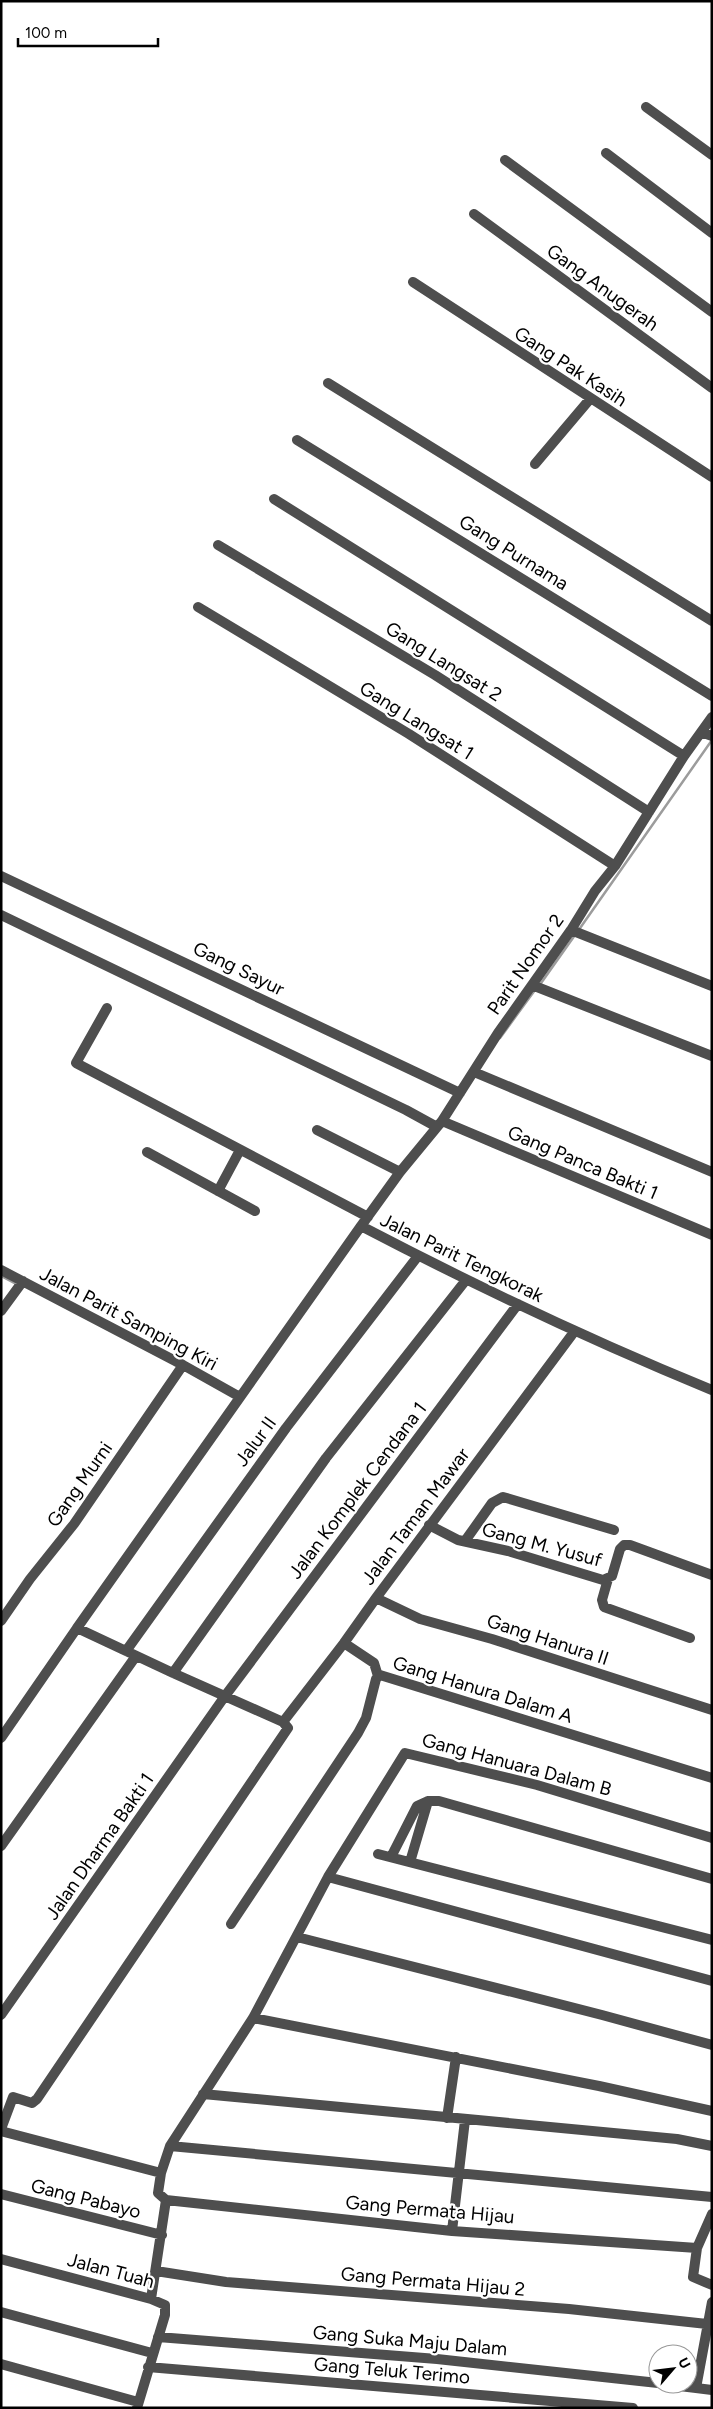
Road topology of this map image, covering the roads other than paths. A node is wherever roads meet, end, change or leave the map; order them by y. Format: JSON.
{"nodes":[{"id":1,"x":646,"y":107,"type":"dead end"},
{"id":2,"x":606,"y":153,"type":"dead end"},
{"id":3,"x":712,"y":155,"type":"edge"},
{"id":4,"x":505,"y":160,"type":"dead end"},
{"id":5,"x":474,"y":214,"type":"dead end"},
{"id":6,"x":712,"y":232,"type":"edge"},
{"id":7,"x":412,"y":282,"type":"dead end"},
{"id":8,"x":712,"y":312,"type":"edge"},
{"id":9,"x":328,"y":383,"type":"dead end"},
{"id":10,"x":712,"y":388,"type":"edge"},
{"id":11,"x":590,"y":399,"type":"junction"},
{"id":12,"x":297,"y":440,"type":"dead end"},
{"id":13,"x":535,"y":464,"type":"dead end"},
{"id":14,"x":712,"y":477,"type":"edge"},
{"id":15,"x":274,"y":500,"type":"dead end"},
{"id":16,"x":218,"y":546,"type":"dead end"},
{"id":17,"x":198,"y":607,"type":"dead end"},
{"id":18,"x":712,"y":621,"type":"edge"},
{"id":19,"x":712,"y":696,"type":"edge"},
{"id":20,"x":712,"y":717,"type":"edge"},
{"id":21,"x":707,"y":734,"type":"edge"},
{"id":22,"x":684,"y":756,"type":"junction"},
{"id":23,"x":650,"y":812,"type":"junction"},
{"id":24,"x":615,"y":866,"type":"junction"},
{"id":25,"x":1,"y":876,"type":"edge"},
{"id":26,"x":1,"y":915,"type":"edge"},
{"id":27,"x":571,"y":930,"type":"junction"},
{"id":28,"x":532,"y":986,"type":"junction"},
{"id":29,"x":712,"y":986,"type":"edge"},
{"id":30,"x":107,"y":1008,"type":"dead end"},
{"id":31,"x":712,"y":1056,"type":"edge"},
{"id":32,"x":474,"y":1072,"type":"junction"},
{"id":33,"x":460,"y":1093,"type":"junction"},
{"id":34,"x":439,"y":1124,"type":"junction"},
{"id":35,"x":317,"y":1130,"type":"dead end"},
{"id":36,"x":240,"y":1150,"type":"junction"},
{"id":37,"x":146,"y":1152,"type":"dead end"},
{"id":38,"x":400,"y":1172,"type":"junction"},
{"id":39,"x":712,"y":1172,"type":"edge"},
{"id":40,"x":218,"y":1191,"type":"junction"},
{"id":41,"x":255,"y":1211,"type":"dead end"},
{"id":42,"x":368,"y":1217,"type":"junction"},
{"id":43,"x":361,"y":1226,"type":"junction"},
{"id":44,"x":712,"y":1235,"type":"edge"},
{"id":45,"x":418,"y":1256,"type":"junction"},
{"id":46,"x":1,"y":1270,"type":"edge"},
{"id":47,"x":466,"y":1280,"type":"junction"},
{"id":48,"x":20,"y":1285,"type":"junction"},
{"id":49,"x":518,"y":1304,"type":"junction"},
{"id":50,"x":1,"y":1312,"type":"edge"},
{"id":51,"x":574,"y":1332,"type":"junction"},
{"id":52,"x":183,"y":1365,"type":"junction"},
{"id":53,"x":712,"y":1390,"type":"edge"},
{"id":54,"x":240,"y":1397,"type":"junction"},
{"id":55,"x":429,"y":1525,"type":"junction"},
{"id":56,"x":614,"y":1530,"type":"dead end"},
{"id":57,"x":465,"y":1541,"type":"junction"},
{"id":58,"x":712,"y":1575,"type":"edge"},
{"id":59,"x":608,"y":1579,"type":"junction"},
{"id":60,"x":376,"y":1598,"type":"junction"},
{"id":61,"x":1,"y":1621,"type":"edge"},
{"id":62,"x":78,"y":1628,"type":"junction"},
{"id":63,"x":690,"y":1638,"type":"dead end"},
{"id":64,"x":344,"y":1643,"type":"junction"},
{"id":65,"x":126,"y":1651,"type":"junction"},
{"id":66,"x":136,"y":1656,"type":"junction"},
{"id":67,"x":173,"y":1673,"type":"junction"},
{"id":68,"x":378,"y":1676,"type":"junction"},
{"id":69,"x":225,"y":1696,"type":"junction"},
{"id":70,"x":712,"y":1710,"type":"edge"},
{"id":71,"x":283,"y":1722,"type":"junction"},
{"id":72,"x":1,"y":1738,"type":"edge"},
{"id":73,"x":712,"y":1778,"type":"edge"},
{"id":74,"x":428,"y":1801,"type":"junction"},
{"id":75,"x":712,"y":1838,"type":"edge"},
{"id":76,"x":1,"y":1846,"type":"edge"},
{"id":77,"x":378,"y":1854,"type":"dead end"},
{"id":78,"x":391,"y":1857,"type":"junction"},
{"id":79,"x":410,"y":1862,"type":"junction"},
{"id":80,"x":328,"y":1877,"type":"junction"},
{"id":81,"x":712,"y":1880,"type":"edge"},
{"id":82,"x":231,"y":1924,"type":"dead end"},
{"id":83,"x":297,"y":1937,"type":"junction"},
{"id":84,"x":712,"y":1940,"type":"edge"},
{"id":85,"x":712,"y":1981,"type":"edge"},
{"id":86,"x":1,"y":2015,"type":"edge"},
{"id":87,"x":253,"y":2018,"type":"junction"},
{"id":88,"x":712,"y":2045,"type":"edge"},
{"id":89,"x":456,"y":2057,"type":"junction"},
{"id":90,"x":203,"y":2094,"type":"junction"},
{"id":91,"x":712,"y":2111,"type":"edge"},
{"id":92,"x":446,"y":2118,"type":"junction"},
{"id":93,"x":465,"y":2120,"type":"junction"},
{"id":94,"x":1,"y":2130,"type":"edge"},
{"id":95,"x":170,"y":2146,"type":"junction"},
{"id":96,"x":712,"y":2146,"type":"edge"},
{"id":97,"x":161,"y":2173,"type":"junction"},
{"id":98,"x":458,"y":2174,"type":"junction"},
{"id":99,"x":1,"y":2194,"type":"edge"},
{"id":100,"x":712,"y":2197,"type":"edge"},
{"id":101,"x":163,"y":2198,"type":"junction"},
{"id":102,"x":712,"y":2214,"type":"edge"},
{"id":103,"x":452,"y":2231,"type":"junction"},
{"id":104,"x":162,"y":2235,"type":"junction"},
{"id":105,"x":697,"y":2248,"type":"junction"},
{"id":106,"x":1,"y":2258,"type":"edge"},
{"id":107,"x":156,"y":2271,"type":"junction"},
{"id":108,"x":712,"y":2286,"type":"edge"},
{"id":109,"x":151,"y":2299,"type":"junction"},
{"id":110,"x":712,"y":2302,"type":"edge"},
{"id":111,"x":1,"y":2312,"type":"edge"},
{"id":112,"x":707,"y":2324,"type":"junction"},
{"id":113,"x":158,"y":2337,"type":"junction"},
{"id":114,"x":152,"y":2353,"type":"junction"},
{"id":115,"x":1,"y":2364,"type":"edge"},
{"id":116,"x":148,"y":2367,"type":"junction"},
{"id":117,"x":698,"y":2376,"type":"edge"},
{"id":118,"x":648,"y":2382,"type":"edge"},
{"id":119,"x":698,"y":2388,"type":"edge"},
{"id":120,"x":712,"y":2390,"type":"edge"},
{"id":121,"x":137,"y":2405,"type":"edge"},
{"id":122,"x":633,"y":2408,"type":"edge"}],
"edges":[{"from":1,"to":3,"type":"street"},
{"from":2,"to":6,"type":"street"},
{"from":4,"to":8,"type":"street"},
{"from":5,"to":10,"type":"street","name":"Gang Anugerah"},
{"from":7,"to":11,"type":"street","name":"Gang Pak Kasih"},
{"from":9,"to":18,"type":"street"},
{"from":11,"to":13,"type":"street"},
{"from":11,"to":14,"type":"street","name":"Gang Pak Kasih"},
{"from":12,"to":19,"type":"street","name":"Gang Purnama"},
{"from":15,"to":22,"type":"street"},
{"from":16,"to":23,"type":"street","name":"Gang Langsat 2"},
{"from":17,"to":24,"type":"street","name":"Gang Langsat 1"},
{"from":20,"to":21,"type":"street","name":"Parit Nomor 2"},
{"from":21,"to":22,"type":"street","name":"Parit Nomor 2"},
{"from":22,"to":23,"type":"street","name":"Parit Nomor 2"},
{"from":23,"to":24,"type":"street","name":"Parit Nomor 2"},
{"from":24,"to":27,"type":"street","name":"Parit Nomor 2"},
{"from":25,"to":33,"type":"street","name":"Gang Sayur"},
{"from":26,"to":34,"type":"street","name":"Gang Panca Bakti 1"},
{"from":27,"to":28,"type":"street","name":"Parit Nomor 2"},
{"from":27,"to":29,"type":"street"},
{"from":28,"to":31,"type":"street"},
{"from":28,"to":32,"type":"street","name":"Parit Nomor 2"},
{"from":30,"to":36,"type":"street"},
{"from":32,"to":33,"type":"street","name":"Parit Nomor 2"},
{"from":32,"to":39,"type":"street"},
{"from":33,"to":34,"type":"street","name":"Parit Nomor 2"},
{"from":34,"to":38,"type":"street","name":"Parit Nomor 2"},
{"from":34,"to":44,"type":"street","name":"Gang Panca Bakti 1"},
{"from":35,"to":38,"type":"street"},
{"from":36,"to":40,"type":"street"},
{"from":36,"to":42,"type":"street"},
{"from":37,"to":40,"type":"street"},
{"from":38,"to":42,"type":"street","name":"Parit Nomor 2"},
{"from":40,"to":41,"type":"street"},
{"from":42,"to":43,"type":"street","name":"Parit Nomor 2"},
{"from":43,"to":45,"type":"street","name":"Jalan Parit Tengkorak"},
{"from":43,"to":54,"type":"street","name":"Jalan Parit Tengkorak"},
{"from":45,"to":47,"type":"street","name":"Jalan Parit Tengkorak"},
{"from":45,"to":65,"type":"street","name":"Jalur II"},
{"from":46,"to":48,"type":"street","name":"Jalan Parit Samping Kiri"},
{"from":47,"to":49,"type":"street","name":"Jalan Parit Tengkorak"},
{"from":47,"to":67,"type":"street"},
{"from":48,"to":50,"type":"street"},
{"from":48,"to":52,"type":"street","name":"Jalan Parit Samping Kiri"},
{"from":49,"to":51,"type":"street","name":"Jalan Parit Tengkorak"},
{"from":49,"to":69,"type":"street","name":"Jalan Komplek Cendana 1"},
{"from":51,"to":53,"type":"street","name":"Jalan Parit Tengkorak"},
{"from":51,"to":55,"type":"street","name":"Jalan Taman Mawar"},
{"from":52,"to":54,"type":"street","name":"Jalan Parit Samping Kiri"},
{"from":52,"to":61,"type":"street","name":"Gang Murni"},
{"from":54,"to":62,"type":"street","name":"Jalan Parit Tengkorak"},
{"from":55,"to":57,"type":"street","name":"Gang M. Yusuf"},
{"from":55,"to":60,"type":"street","name":"Jalan Taman Mawar"},
{"from":56,"to":57,"type":"street"},
{"from":57,"to":59,"type":"street","name":"Gang M. Yusuf"},
{"from":58,"to":59,"type":"street","name":"Gang M. Yusuf"},
{"from":59,"to":63,"type":"street"},
{"from":60,"to":64,"type":"street","name":"Jalan Taman Mawar"},
{"from":60,"to":70,"type":"street","name":"Gang Hanura II"},
{"from":62,"to":65,"type":"street"},
{"from":62,"to":72,"type":"street","name":"Jalan Parit Tengkorak"},
{"from":64,"to":68,"type":"street"},
{"from":64,"to":71,"type":"street","name":"Jalan Taman Mawar"},
{"from":65,"to":66,"type":"street"},
{"from":66,"to":67,"type":"street"},
{"from":66,"to":76,"type":"street"},
{"from":67,"to":69,"type":"street"},
{"from":68,"to":73,"type":"street","name":"Gang Hanura Dalam A"},
{"from":68,"to":82,"type":"street","name":"Gang Hanura Dalam A"},
{"from":69,"to":71,"type":"street"},
{"from":69,"to":86,"type":"street","name":"Jalan Dharma Bakti 1"},
{"from":71,"to":94,"type":"street"},
{"from":74,"to":78,"type":"street"},
{"from":74,"to":79,"type":"street"},
{"from":74,"to":81,"type":"street"},
{"from":75,"to":80,"type":"street","name":"Gang Hanuara Dalam B"},
{"from":77,"to":78,"type":"street"},
{"from":78,"to":79,"type":"street"},
{"from":79,"to":84,"type":"street"},
{"from":80,"to":83,"type":"street","name":"Gang Hanuara Dalam B"},
{"from":80,"to":85,"type":"street"},
{"from":83,"to":87,"type":"street","name":"Gang Hanuara Dalam B"},
{"from":83,"to":88,"type":"street"},
{"from":87,"to":89,"type":"street"},
{"from":87,"to":90,"type":"street","name":"Gang Hanuara Dalam B"},
{"from":89,"to":91,"type":"street"},
{"from":89,"to":92,"type":"street"},
{"from":90,"to":92,"type":"street"},
{"from":90,"to":95,"type":"street","name":"Gang Hanuara Dalam B"},
{"from":92,"to":93,"type":"street"},
{"from":93,"to":96,"type":"street"},
{"from":93,"to":98,"type":"street"},
{"from":94,"to":97,"type":"street"},
{"from":95,"to":97,"type":"street","name":"Gang Hanuara Dalam B"},
{"from":95,"to":98,"type":"street"},
{"from":97,"to":101,"type":"street","name":"Gang Hanuara Dalam B"},
{"from":98,"to":100,"type":"street"},
{"from":98,"to":103,"type":"street"},
{"from":99,"to":104,"type":"street","name":"Gang Pabayo"},
{"from":101,"to":103,"type":"street","name":"Gang Permata Hijau"},
{"from":101,"to":104,"type":"street","name":"Gang Hanuara Dalam B"},
{"from":102,"to":105,"type":"street"},
{"from":103,"to":105,"type":"street","name":"Gang Permata Hijau"},
{"from":104,"to":107,"type":"street","name":"Gang Hanuara Dalam B"},
{"from":105,"to":108,"type":"street"},
{"from":106,"to":109,"type":"street","name":"Jalan Tuah"},
{"from":107,"to":109,"type":"street","name":"Gang Hanuara Dalam B"},
{"from":107,"to":112,"type":"street","name":"Gang Permata Hijau 2"},
{"from":109,"to":113,"type":"street","name":"Jalan Tuah"},
{"from":110,"to":112,"type":"street"},
{"from":111,"to":114,"type":"street"},
{"from":112,"to":117,"type":"street"},
{"from":113,"to":114,"type":"street","name":"Jalan Tuah"},
{"from":113,"to":118,"type":"street","name":"Gang Suka Maju Dalam"},
{"from":114,"to":116,"type":"street","name":"Jalan Tuah"},
{"from":115,"to":121,"type":"street"},
{"from":116,"to":121,"type":"street","name":"Jalan Tuah"},
{"from":116,"to":122,"type":"street","name":"Gang Teluk Terimo"},
{"from":119,"to":120,"type":"street"}]}
